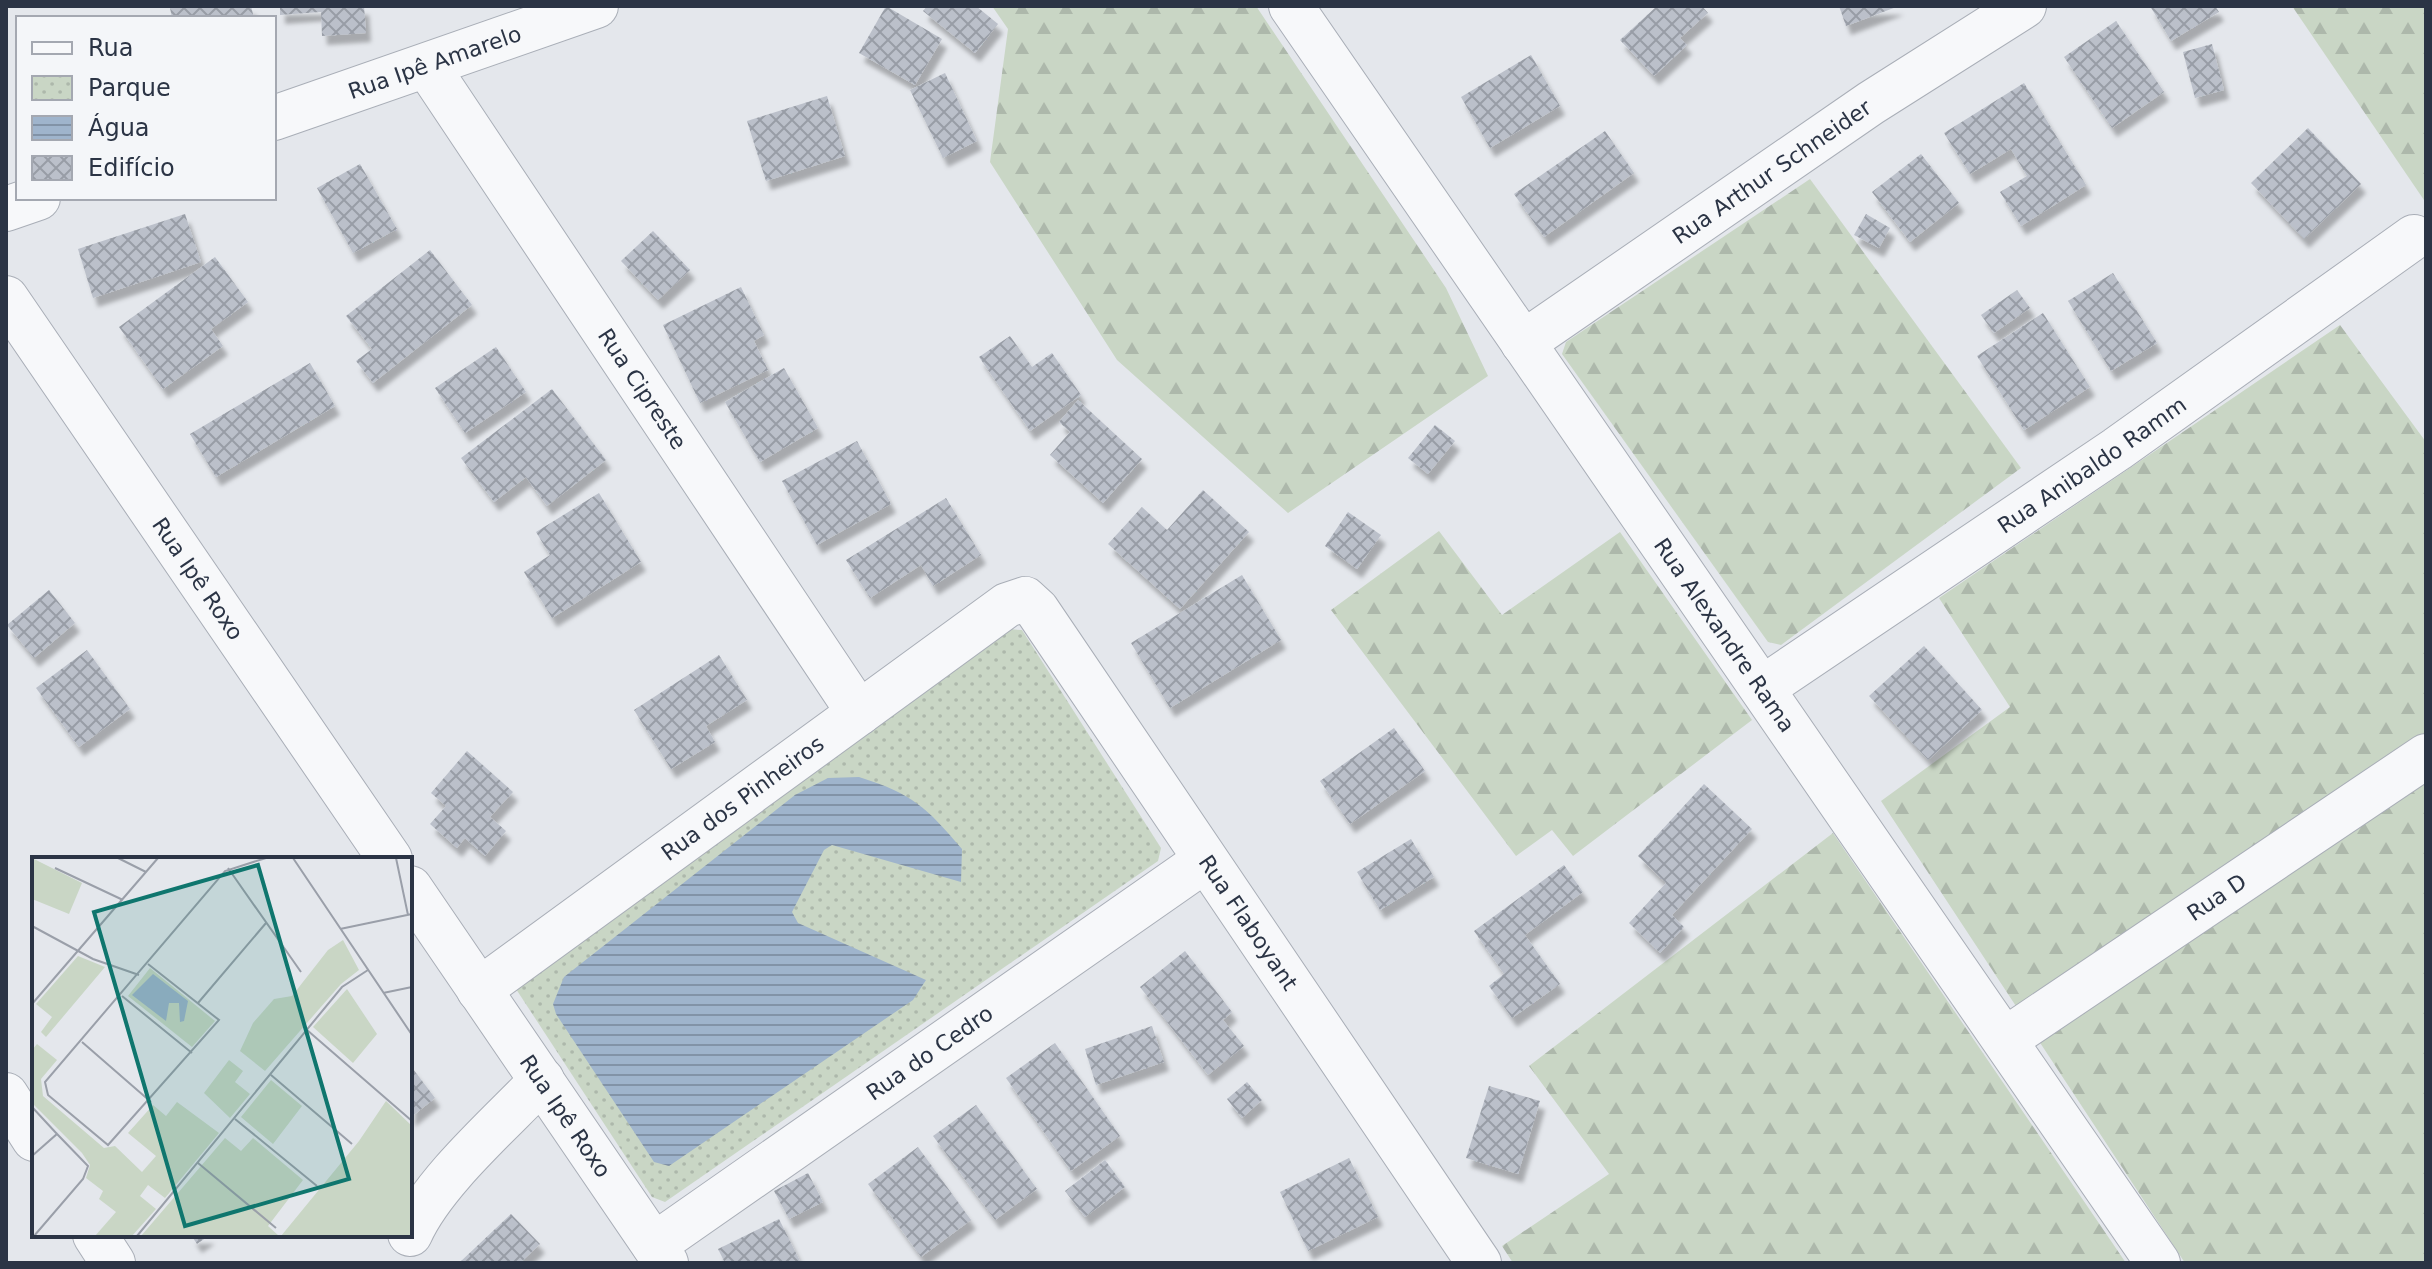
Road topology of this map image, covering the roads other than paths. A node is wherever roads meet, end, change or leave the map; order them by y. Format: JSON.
{"nodes":[{"id":1,"x":596,"y":6,"type":"edge"},
{"id":2,"x":1291,"y":6,"type":"edge"},
{"id":3,"x":2024,"y":6,"type":"edge"},
{"id":4,"x":427,"y":66,"type":"junction"},
{"id":5,"x":276,"y":117,"type":"edge"},
{"id":6,"x":32,"y":200,"type":"edge"},
{"id":7,"x":6,"y":209,"type":"edge"},
{"id":8,"x":2414,"y":237,"type":"dead end"},
{"id":9,"x":6,"y":298,"type":"edge"},
{"id":10,"x":1523,"y":343,"type":"junction"},
{"id":11,"x":1007,"y":605,"type":"joint"},
{"id":12,"x":1764,"y":687,"type":"junction"},
{"id":13,"x":859,"y":713,"type":"junction"},
{"id":14,"x":2426,"y":756,"type":"edge"},
{"id":15,"x":389,"y":857,"type":"edge"},
{"id":16,"x":1204,"y":861,"type":"junction"},
{"id":17,"x":412,"y":891,"type":"edge"},
{"id":18,"x":479,"y":990,"type":"junction"},
{"id":19,"x":2006,"y":1039,"type":"junction"},
{"id":20,"x":542,"y":1080,"type":"junction"},
{"id":21,"x":6,"y":1095,"type":"edge"},
{"id":22,"x":32,"y":1136,"type":"edge"},
{"id":23,"x":412,"y":1230,"type":"edge"},
{"id":24,"x":96,"y":1237,"type":"edge"},
{"id":25,"x":410,"y":1237,"type":"edge"},
{"id":26,"x":660,"y":1254,"type":"edge"},
{"id":27,"x":1471,"y":1260,"type":"edge"},
{"id":28,"x":113,"y":1263,"type":"edge"},
{"id":29,"x":404,"y":1263,"type":"edge"},
{"id":30,"x":2158,"y":1263,"type":"edge"}],
"edges":[{"from":1,"to":4,"type":"street","name":"Rua Ipê Amarelo"},
{"from":2,"to":10,"type":"street","name":"Rua Alexandre Rama"},
{"from":3,"to":10,"type":"street","name":"Rua Arthur Schneider"},
{"from":4,"to":5,"type":"street","name":"Rua Ipê Amarelo"},
{"from":4,"to":13,"type":"street","name":"Rua Cipreste"},
{"from":6,"to":7,"type":"street"},
{"from":8,"to":12,"type":"street","name":"Rua Anibaldo Ramm"},
{"from":9,"to":15,"type":"street","name":"Rua Ipê Roxo"},
{"from":10,"to":12,"type":"street","name":"Rua Alexandre Rama"},
{"from":11,"to":13,"type":"street","name":"Rua dos Pinheiros"},
{"from":11,"to":16,"type":"street","name":"Rua Flaboyant"},
{"from":12,"to":19,"type":"street","name":"Rua Alexandre Rama"},
{"from":13,"to":18,"type":"street","name":"Rua dos Pinheiros"},
{"from":14,"to":19,"type":"street","name":"Rua D"},
{"from":16,"to":26,"type":"street","name":"Rua do Cedro"},
{"from":16,"to":27,"type":"street","name":"Rua Flaboyant"},
{"from":17,"to":18,"type":"street","name":"Rua Ipê Roxo"},
{"from":18,"to":20,"type":"street","name":"Rua Ipê Roxo"},
{"from":19,"to":30,"type":"street","name":"Rua Alexandre Rama"},
{"from":20,"to":23,"type":"street"},
{"from":20,"to":26,"type":"street","name":"Rua Ipê Roxo"},
{"from":21,"to":22,"type":"street"},
{"from":24,"to":28,"type":"street"},
{"from":25,"to":29,"type":"street"}]}
